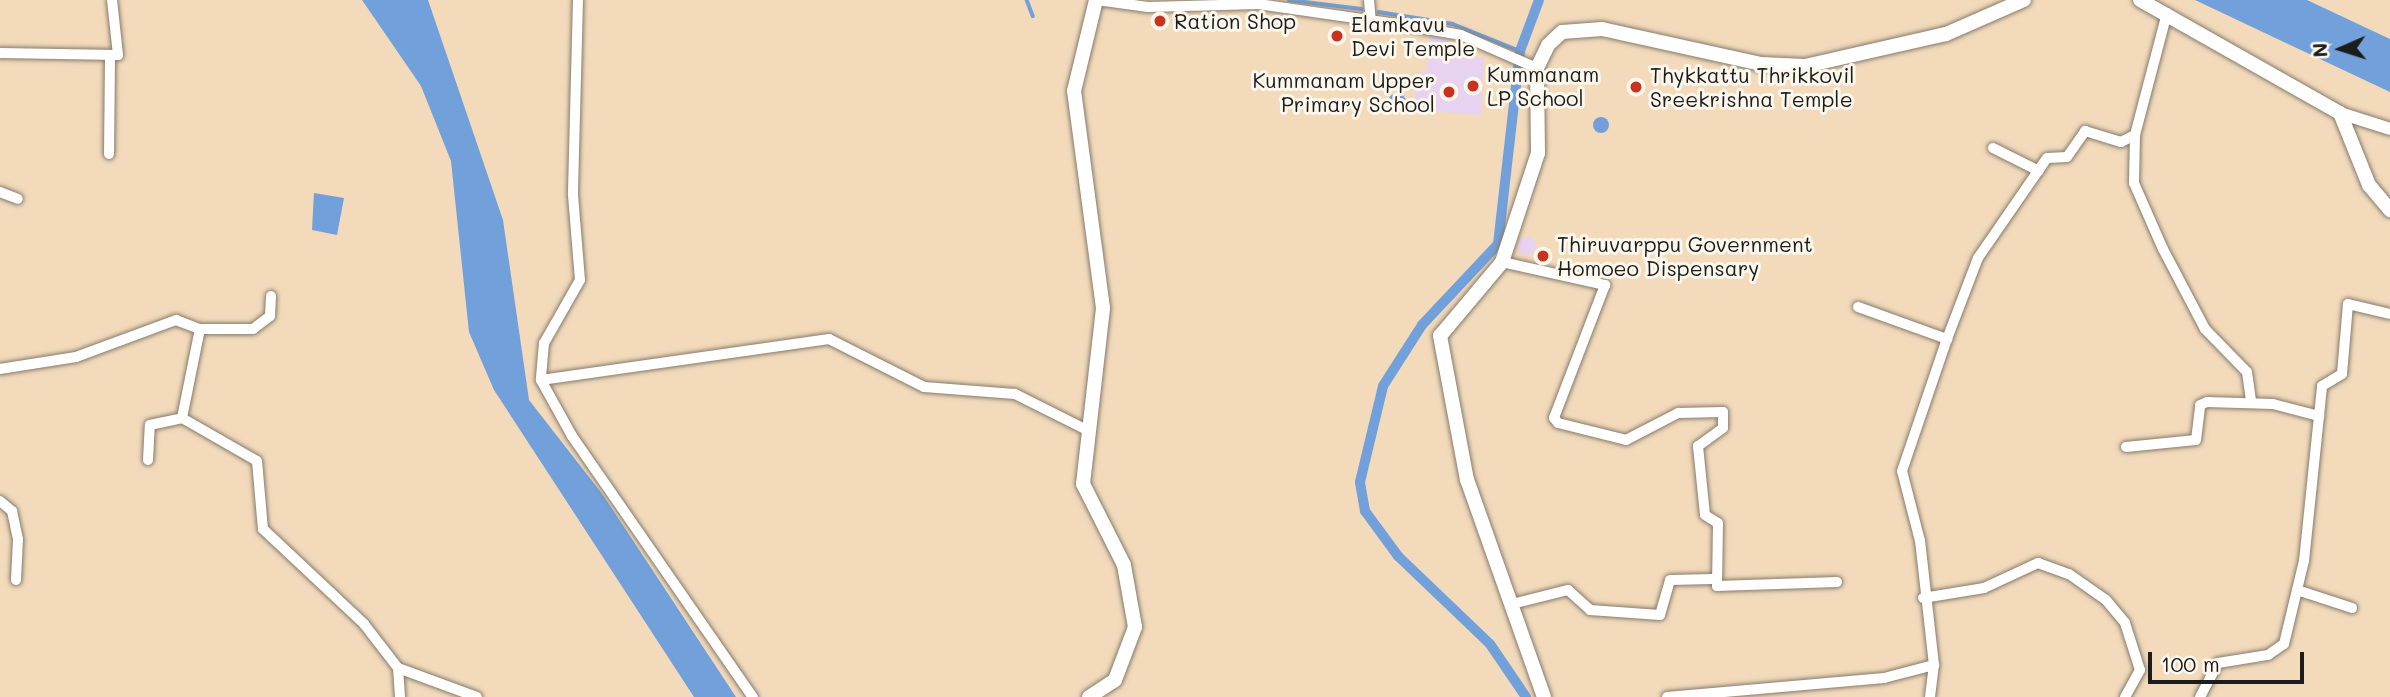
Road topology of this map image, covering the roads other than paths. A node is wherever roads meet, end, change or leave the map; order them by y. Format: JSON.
{"nodes":[{"id":1,"x":113,"y":0,"type":"edge"},
{"id":2,"x":578,"y":0,"type":"edge"},
{"id":3,"x":1097,"y":0,"type":"edge"},
{"id":4,"x":1369,"y":0,"type":"edge"},
{"id":5,"x":2024,"y":0,"type":"edge"},
{"id":6,"x":2140,"y":0,"type":"edge"},
{"id":7,"x":2167,"y":13,"type":"junction"},
{"id":8,"x":1371,"y":22,"type":"junction"},
{"id":9,"x":0,"y":53,"type":"edge"},
{"id":10,"x":110,"y":58,"type":"junction"},
{"id":11,"x":1532,"y":66,"type":"junction"},
{"id":12,"x":2340,"y":113,"type":"junction"},
{"id":13,"x":2390,"y":129,"type":"edge"},
{"id":14,"x":2135,"y":135,"type":"junction"},
{"id":15,"x":1993,"y":148,"type":"dead end"},
{"id":16,"x":109,"y":154,"type":"dead end"},
{"id":17,"x":2039,"y":171,"type":"junction"},
{"id":18,"x":0,"y":192,"type":"edge"},
{"id":19,"x":18,"y":200,"type":"dead end"},
{"id":20,"x":2390,"y":210,"type":"edge"},
{"id":21,"x":1502,"y":262,"type":"junction"},
{"id":22,"x":271,"y":296,"type":"dead end"},
{"id":23,"x":1858,"y":307,"type":"dead end"},
{"id":24,"x":2390,"y":314,"type":"edge"},
{"id":25,"x":200,"y":329,"type":"junction"},
{"id":26,"x":1947,"y":339,"type":"junction"},
{"id":27,"x":0,"y":369,"type":"edge"},
{"id":28,"x":541,"y":380,"type":"junction"},
{"id":29,"x":2251,"y":402,"type":"junction"},
{"id":30,"x":2319,"y":416,"type":"junction"},
{"id":31,"x":181,"y":418,"type":"junction"},
{"id":32,"x":1089,"y":431,"type":"junction"},
{"id":33,"x":2126,"y":447,"type":"dead end"},
{"id":34,"x":148,"y":460,"type":"dead end"},
{"id":35,"x":0,"y":501,"type":"edge"},
{"id":36,"x":1713,"y":579,"type":"junction"},
{"id":37,"x":16,"y":580,"type":"dead end"},
{"id":38,"x":1837,"y":582,"type":"dead end"},
{"id":39,"x":2297,"y":590,"type":"junction"},
{"id":40,"x":1923,"y":598,"type":"junction"},
{"id":41,"x":1512,"y":604,"type":"junction"},
{"id":42,"x":2352,"y":608,"type":"dead end"},
{"id":43,"x":1934,"y":665,"type":"junction"},
{"id":44,"x":398,"y":668,"type":"junction"},
{"id":45,"x":400,"y":697,"type":"edge"},
{"id":46,"x":477,"y":697,"type":"edge"},
{"id":47,"x":753,"y":697,"type":"edge"},
{"id":48,"x":1089,"y":697,"type":"edge"},
{"id":49,"x":1544,"y":697,"type":"edge"},
{"id":50,"x":1667,"y":697,"type":"edge"},
{"id":51,"x":1930,"y":697,"type":"edge"},
{"id":52,"x":2125,"y":697,"type":"edge"},
{"id":53,"x":2200,"y":697,"type":"edge"}],
"edges":[{"from":1,"to":10,"type":"street"},
{"from":2,"to":28,"type":"street"},
{"from":3,"to":8,"type":"street"},
{"from":3,"to":32,"type":"main road"},
{"from":4,"to":8,"type":"street"},
{"from":5,"to":11,"type":"main road"},
{"from":6,"to":7,"type":"main road"},
{"from":7,"to":12,"type":"main road"},
{"from":7,"to":14,"type":"street"},
{"from":8,"to":11,"type":"street"},
{"from":9,"to":10,"type":"street"},
{"from":10,"to":16,"type":"street"},
{"from":11,"to":21,"type":"main road"},
{"from":12,"to":13,"type":"street"},
{"from":12,"to":20,"type":"main road"},
{"from":14,"to":17,"type":"street"},
{"from":14,"to":29,"type":"street"},
{"from":15,"to":17,"type":"street"},
{"from":17,"to":26,"type":"street"},
{"from":18,"to":19,"type":"street"},
{"from":21,"to":36,"type":"street"},
{"from":21,"to":41,"type":"main road"},
{"from":22,"to":25,"type":"street"},
{"from":23,"to":26,"type":"street"},
{"from":24,"to":30,"type":"street"},
{"from":25,"to":27,"type":"street"},
{"from":25,"to":31,"type":"street"},
{"from":26,"to":40,"type":"street"},
{"from":28,"to":32,"type":"street"},
{"from":28,"to":47,"type":"street"},
{"from":29,"to":30,"type":"street"},
{"from":29,"to":33,"type":"street"},
{"from":30,"to":39,"type":"street"},
{"from":31,"to":34,"type":"street"},
{"from":31,"to":44,"type":"street"},
{"from":32,"to":48,"type":"main road"},
{"from":35,"to":37,"type":"street"},
{"from":36,"to":38,"type":"street"},
{"from":36,"to":41,"type":"street"},
{"from":39,"to":42,"type":"street"},
{"from":39,"to":53,"type":"street"},
{"from":40,"to":43,"type":"street"},
{"from":40,"to":52,"type":"street"},
{"from":41,"to":49,"type":"main road"},
{"from":43,"to":50,"type":"street"},
{"from":43,"to":51,"type":"street"},
{"from":44,"to":45,"type":"street"},
{"from":44,"to":46,"type":"street"}]}
